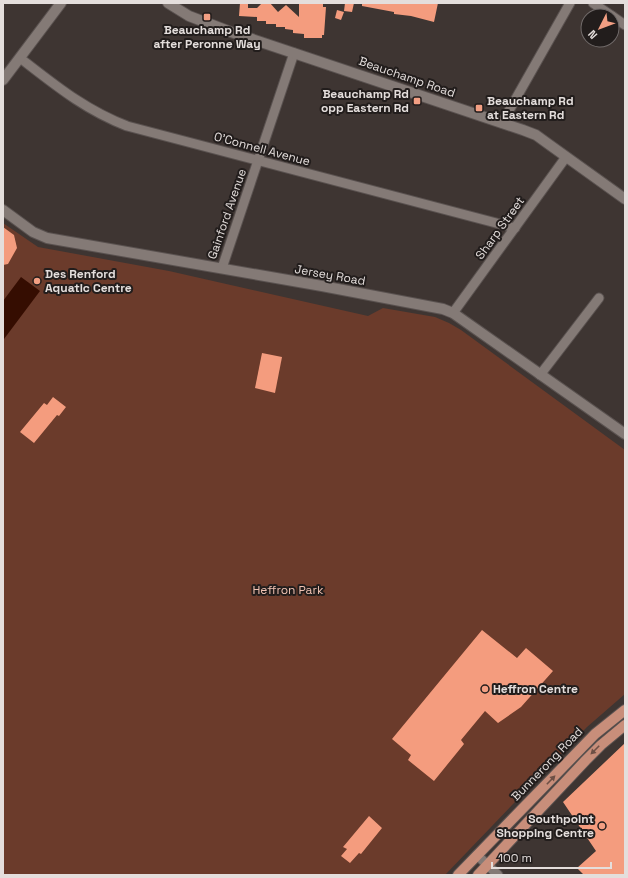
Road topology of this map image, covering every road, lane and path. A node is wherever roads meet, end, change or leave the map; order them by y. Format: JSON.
{"nodes":[{"id":1,"x":61,"y":3,"type":"edge"},
{"id":2,"x":168,"y":3,"type":"edge"},
{"id":3,"x":570,"y":3,"type":"edge"},
{"id":4,"x":294,"y":53,"type":"junction"},
{"id":5,"x":20,"y":58,"type":"junction"},
{"id":6,"x":3,"y":80,"type":"edge"},
{"id":7,"x":502,"y":123,"type":"junction"},
{"id":8,"x":566,"y":157,"type":"junction"},
{"id":9,"x":258,"y":160,"type":"junction"},
{"id":10,"x":625,"y":199,"type":"edge"},
{"id":11,"x":3,"y":210,"type":"edge"},
{"id":12,"x":515,"y":228,"type":"junction"},
{"id":13,"x":222,"y":268,"type":"junction"},
{"id":14,"x":599,"y":298,"type":"dead end"},
{"id":15,"x":454,"y":313,"type":"junction"},
{"id":16,"x":540,"y":375,"type":"junction"},
{"id":17,"x":625,"y":434,"type":"edge"},
{"id":18,"x":625,"y":710,"type":"edge"},
{"id":19,"x":625,"y":725,"type":"edge"},
{"id":20,"x":477,"y":855,"type":"junction"},
{"id":21,"x":488,"y":864,"type":"junction"},
{"id":22,"x":458,"y":875,"type":"edge"},
{"id":23,"x":478,"y":875,"type":"edge"},
{"id":24,"x":498,"y":875,"type":"edge"}],
"edges":[{"from":1,"to":5,"type":"street"},
{"from":2,"to":4,"type":"street","name":"Beauchamp Road"},
{"from":3,"to":7,"type":"street"},
{"from":4,"to":7,"type":"street","name":"Beauchamp Road"},
{"from":4,"to":9,"type":"street","name":"Gainford Avenue"},
{"from":5,"to":6,"type":"street"},
{"from":5,"to":9,"type":"street","name":"O'Connell Avenue"},
{"from":7,"to":8,"type":"street","name":"Beauchamp Road"},
{"from":8,"to":10,"type":"street","name":"Beauchamp Road"},
{"from":8,"to":12,"type":"street","name":"Sharp Street"},
{"from":9,"to":12,"type":"street","name":"O'Connell Avenue"},
{"from":9,"to":13,"type":"street","name":"Gainford Avenue"},
{"from":11,"to":13,"type":"street","name":"Jersey Road"},
{"from":12,"to":15,"type":"street","name":"Sharp Street"},
{"from":13,"to":15,"type":"street","name":"Jersey Road"},
{"from":14,"to":16,"type":"street"},
{"from":15,"to":16,"type":"street","name":"Jersey Road"},
{"from":16,"to":17,"type":"street","name":"Jersey Road"},
{"from":20,"to":18,"type":"main road","name":"Bunnerong Road","one_way":true},
{"from":19,"to":21,"type":"main road","name":"Bunnerong Road","one_way":true},
{"from":20,"to":21,"type":"street"},
{"from":20,"to":22,"type":"main road","name":"Bunnerong Road"},
{"from":21,"to":23,"type":"main road","name":"Bunnerong Road"},
{"from":21,"to":24,"type":"street"}]}
